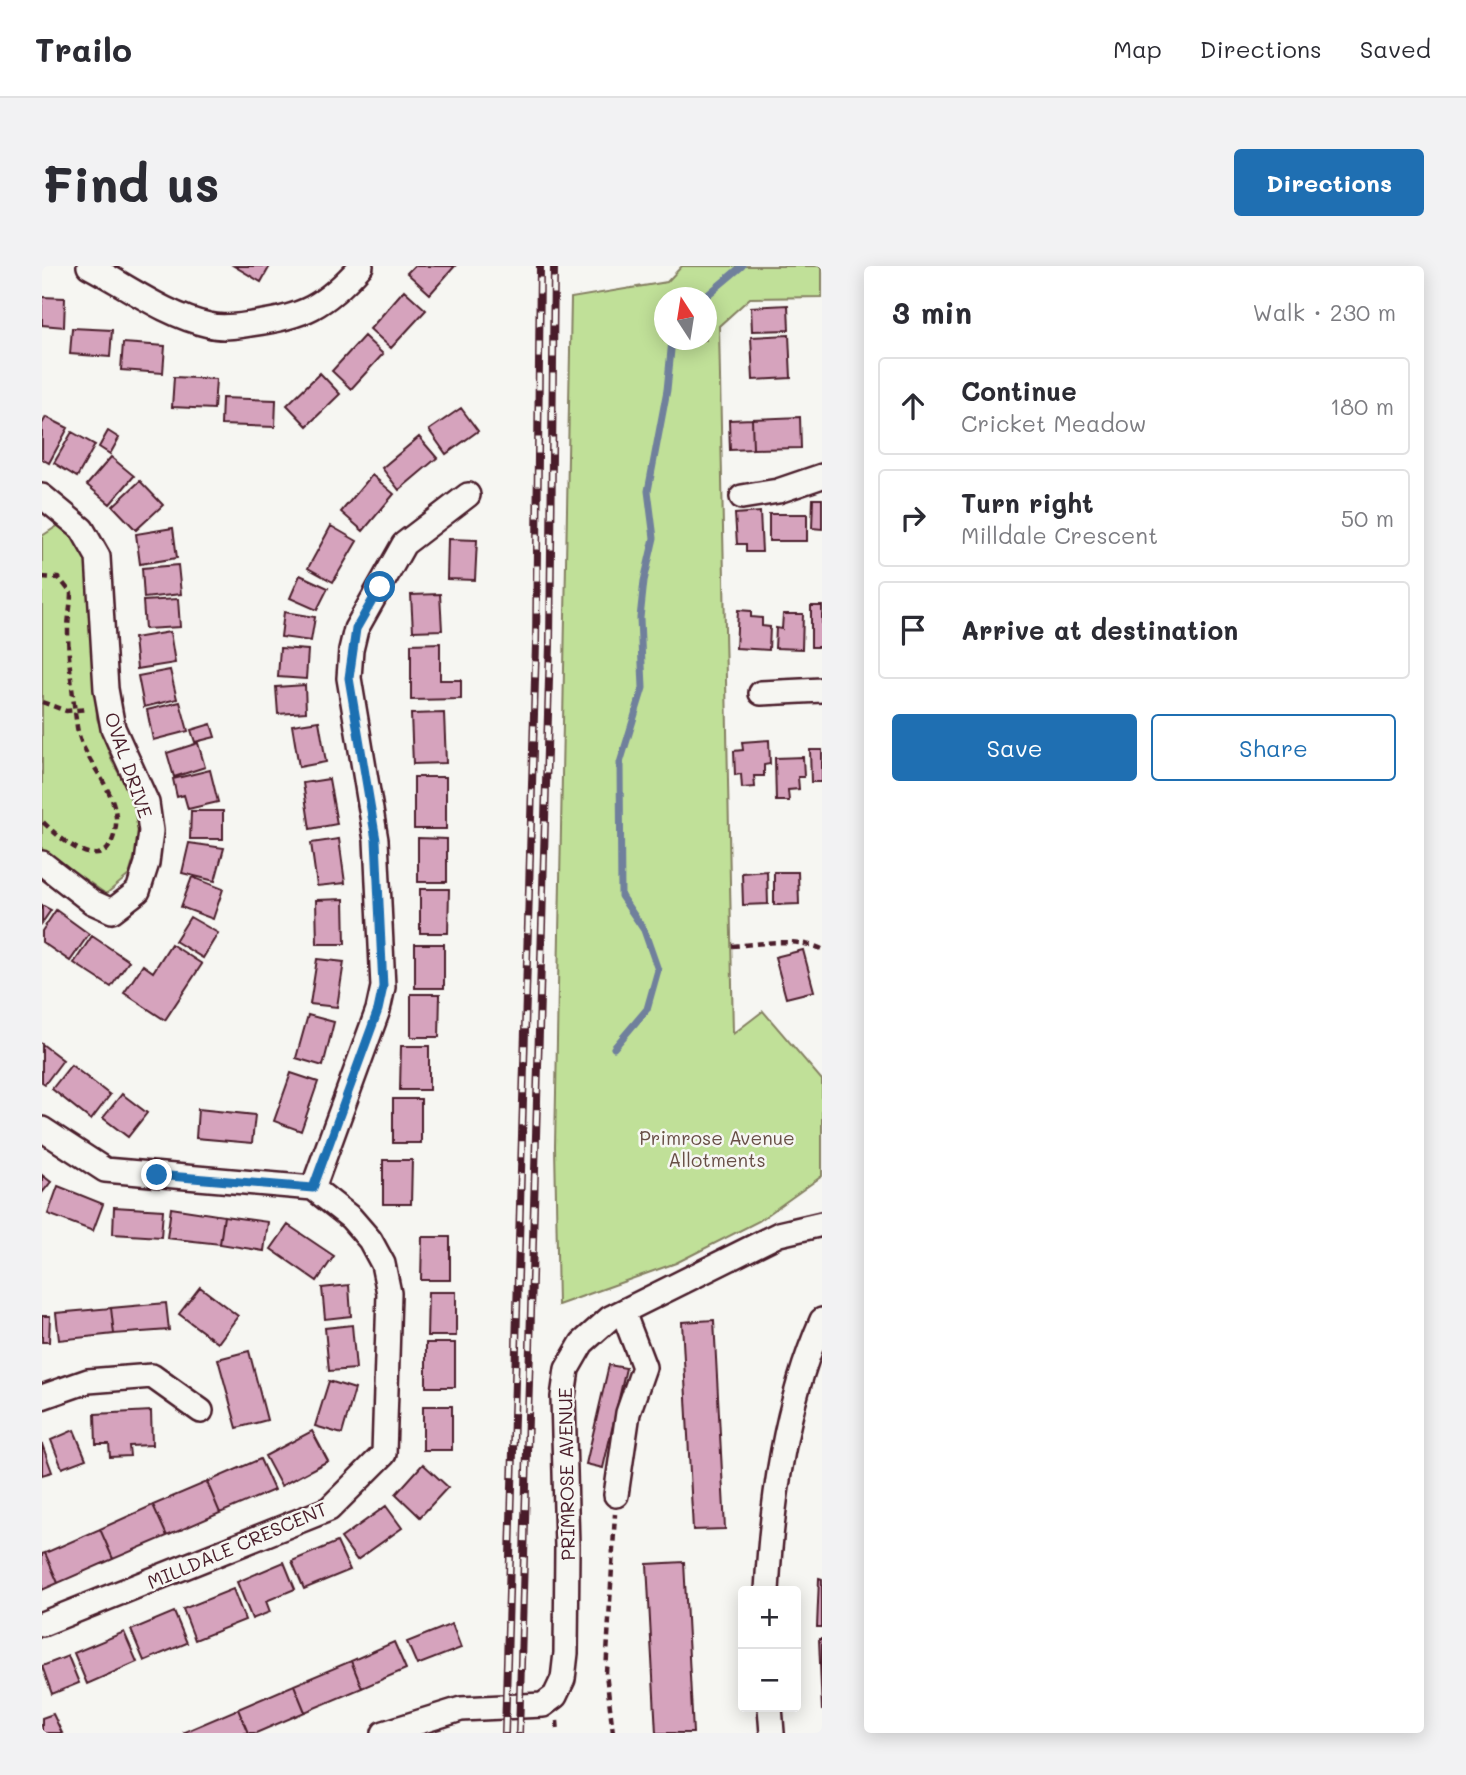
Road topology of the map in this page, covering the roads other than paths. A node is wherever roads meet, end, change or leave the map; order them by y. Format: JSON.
{"nodes":[{"id":1,"x":89,"y":266,"type":"edge"},
{"id":2,"x":361,"y":266,"type":"edge"},
{"id":3,"x":822,"y":476,"type":"edge"},
{"id":4,"x":468,"y":495,"type":"dead end"},
{"id":5,"x":742,"y":497,"type":"dead end"},
{"id":6,"x":43,"y":500,"type":"edge"},
{"id":7,"x":822,"y":690,"type":"edge"},
{"id":8,"x":761,"y":693,"type":"dead end"},
{"id":9,"x":42,"y":863,"type":"edge"},
{"id":10,"x":42,"y":1129,"type":"edge"},
{"id":11,"x":313,"y":1188,"type":"junction"},
{"id":12,"x":822,"y":1224,"type":"edge"},
{"id":13,"x":623,"y":1312,"type":"junction"},
{"id":14,"x":822,"y":1320,"type":"edge"},
{"id":15,"x":42,"y":1397,"type":"edge"},
{"id":16,"x":201,"y":1411,"type":"dead end"},
{"id":17,"x":616,"y":1495,"type":"road end"},
{"id":18,"x":767,"y":1586,"type":"edge"},
{"id":19,"x":42,"y":1624,"type":"edge"},
{"id":20,"x":770,"y":1712,"type":"edge"},
{"id":21,"x":384,"y":1733,"type":"edge"},
{"id":22,"x":772,"y":1733,"type":"edge"}],
"edges":[{"from":1,"to":2,"type":"street"},
{"from":3,"to":5,"type":"street"},
{"from":4,"to":11,"type":"street"},
{"from":6,"to":9,"type":"street","name":"OVAL DRIVE"},
{"from":7,"to":8,"type":"street"},
{"from":10,"to":11,"type":"street"},
{"from":11,"to":19,"type":"street","name":"MILLDALE CRESCENT"},
{"from":12,"to":13,"type":"street","name":"PRIMROSE AVENUE"},
{"from":13,"to":17,"type":"street"},
{"from":13,"to":21,"type":"street","name":"PRIMROSE AVENUE"},
{"from":14,"to":18,"type":"street"},
{"from":15,"to":16,"type":"street"},
{"from":20,"to":22,"type":"street"}]}
